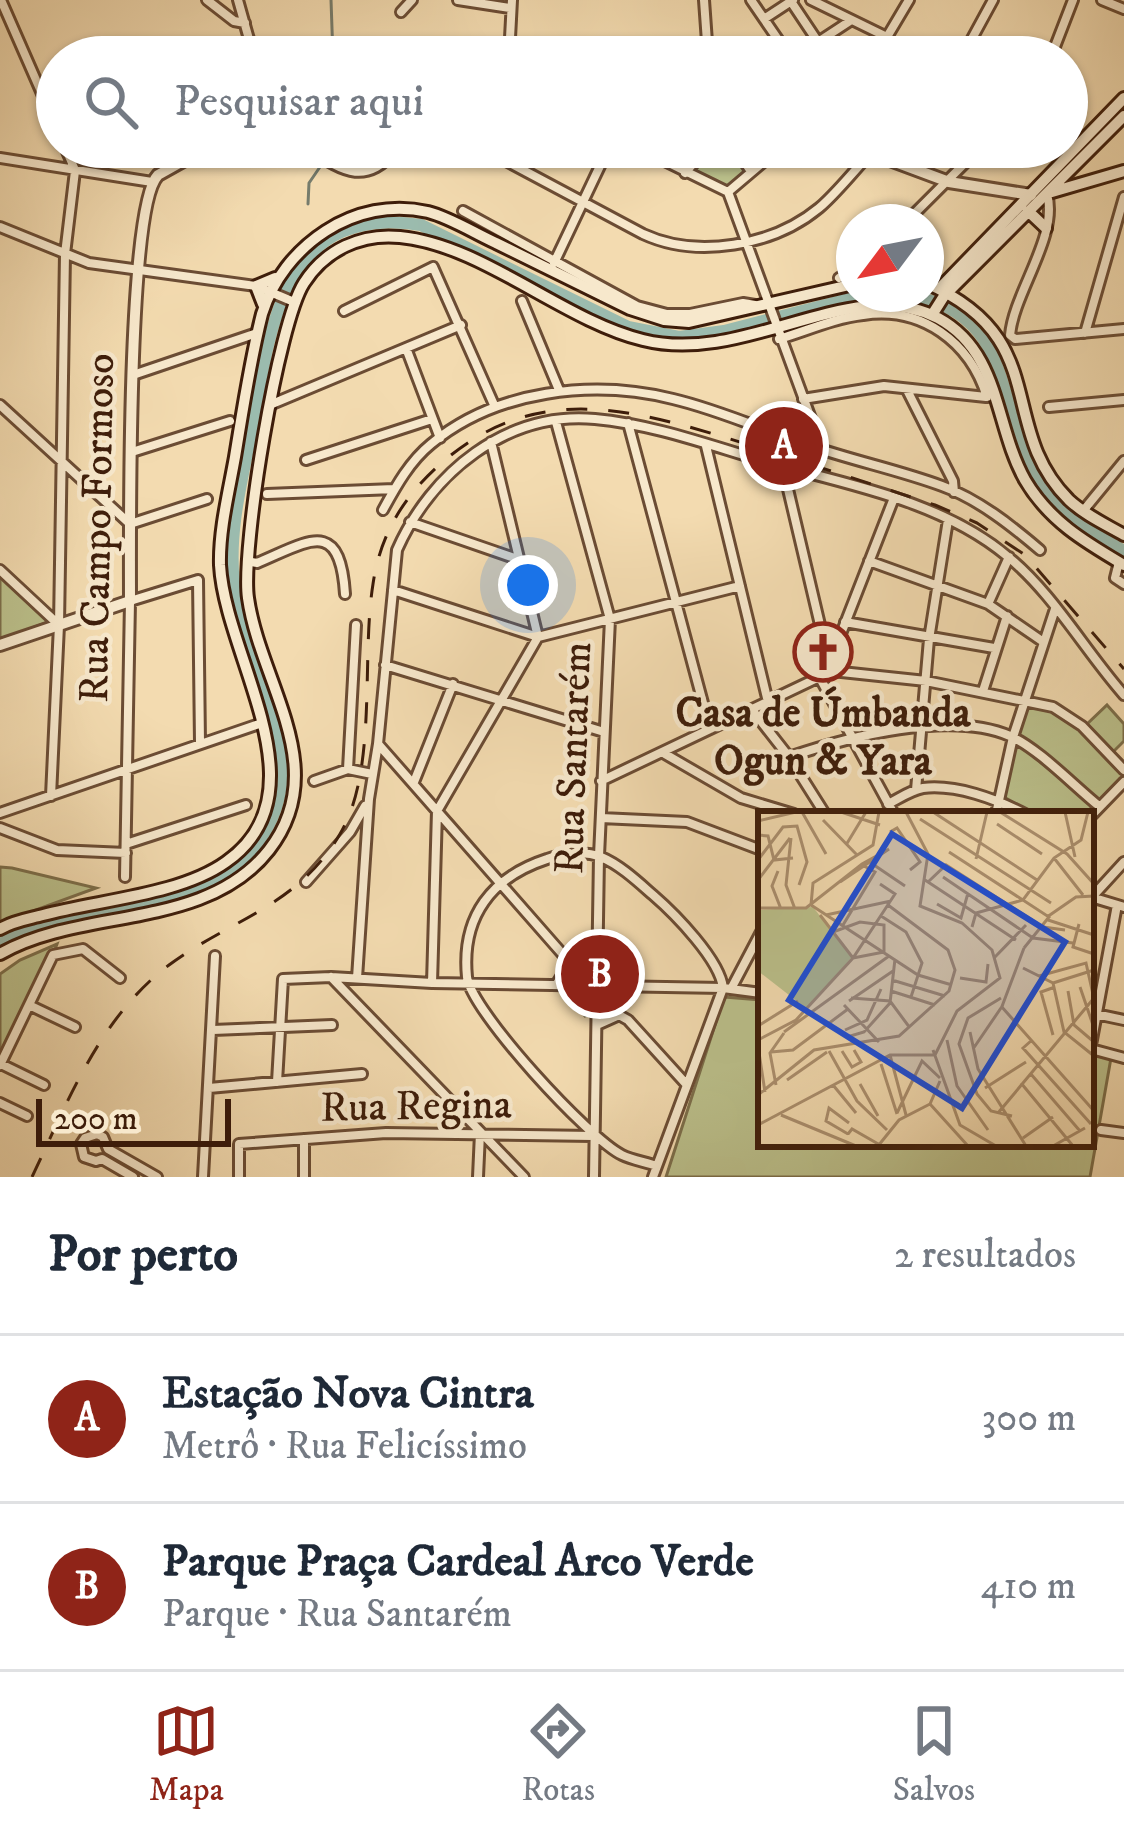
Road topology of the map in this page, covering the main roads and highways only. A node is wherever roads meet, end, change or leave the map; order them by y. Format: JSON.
{"nodes":[{"id":1,"x":1124,"y":98,"type":"edge"},
{"id":2,"x":1124,"y":116,"type":"edge"},
{"id":3,"x":1088,"y":135,"type":"edge"},
{"id":4,"x":1088,"y":152,"type":"edge"},
{"id":5,"x":174,"y":168,"type":"edge"},
{"id":6,"x":347,"y":168,"type":"edge"},
{"id":7,"x":380,"y":168,"type":"edge"},
{"id":8,"x":916,"y":168,"type":"edge"},
{"id":9,"x":1056,"y":168,"type":"edge"},
{"id":10,"x":1072,"y":168,"type":"edge"},
{"id":11,"x":1124,"y":171,"type":"edge"},
{"id":12,"x":1047,"y":193,"type":"junction"},
{"id":13,"x":1030,"y":195,"type":"junction"},
{"id":14,"x":1028,"y":211,"type":"junction"},
{"id":15,"x":455,"y":225,"type":"junction"},
{"id":16,"x":1046,"y":228,"type":"road end"},
{"id":17,"x":446,"y":246,"type":"junction"},
{"id":18,"x":279,"y":276,"type":"junction"},
{"id":19,"x":836,"y":289,"type":"edge"},
{"id":20,"x":944,"y":291,"type":"edge"},
{"id":21,"x":944,"y":291,"type":"edge"},
{"id":22,"x":944,"y":293,"type":"edge"},
{"id":23,"x":264,"y":308,"type":"junction"},
{"id":24,"x":859,"y":312,"type":"edge"},
{"id":25,"x":932,"y":312,"type":"edge"},
{"id":26,"x":1124,"y":535,"type":"edge"},
{"id":27,"x":1121,"y":564,"type":"edge"},
{"id":28,"x":0,"y":645,"type":"edge"},
{"id":29,"x":0,"y":929,"type":"edge"},
{"id":30,"x":0,"y":954,"type":"edge"}],
"edges":[{"from":1,"to":3,"type":"main road"},
{"from":2,"to":4,"type":"main road"},
{"from":5,"to":28,"type":"main road","name":"Rua Campo Formoso"},
{"from":6,"to":7,"type":"main road"},
{"from":8,"to":13,"type":"main road"},
{"from":9,"to":13,"type":"main road"},
{"from":10,"to":12,"type":"main road"},
{"from":11,"to":12,"type":"main road"},
{"from":12,"to":13,"type":"main road"},
{"from":12,"to":14,"type":"main road"},
{"from":13,"to":20,"type":"main road"},
{"from":14,"to":16,"type":"main road"},
{"from":14,"to":21,"type":"main road"},
{"from":15,"to":17,"type":"main road"},
{"from":15,"to":18,"type":"main road"},
{"from":15,"to":19,"type":"main road"},
{"from":17,"to":24,"type":"main road"},
{"from":17,"to":30,"type":"main road"},
{"from":18,"to":23,"type":"main road"},
{"from":18,"to":23,"type":"main road"},
{"from":22,"to":26,"type":"main road"},
{"from":23,"to":29,"type":"main road"},
{"from":25,"to":27,"type":"main road"}]}
